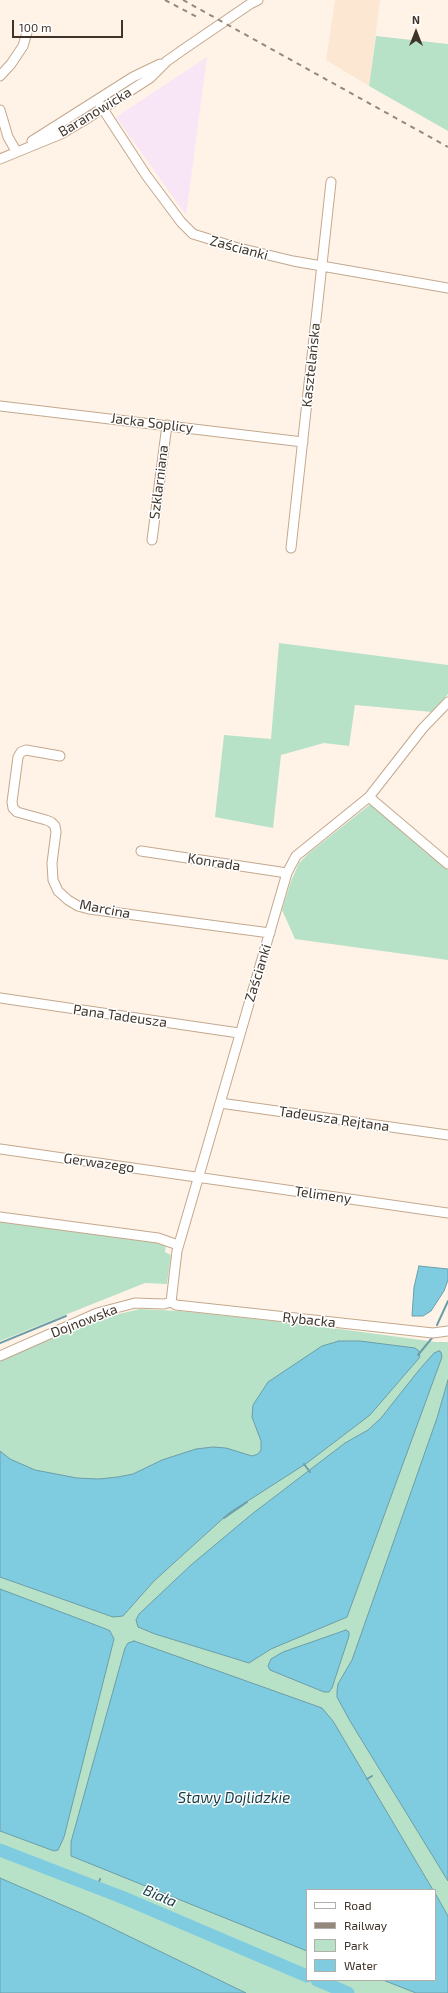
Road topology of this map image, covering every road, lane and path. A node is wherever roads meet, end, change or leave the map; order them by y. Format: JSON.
{"nodes":[{"id":1,"x":254,"y":1,"type":"edge"},
{"id":2,"x":28,"y":29,"type":"dead end"},
{"id":3,"x":0,"y":76,"type":"edge"},
{"id":4,"x":100,"y":105,"type":"junction"},
{"id":5,"x":0,"y":110,"type":"edge"},
{"id":6,"x":16,"y":151,"type":"junction"},
{"id":7,"x":0,"y":159,"type":"edge"},
{"id":8,"x":331,"y":182,"type":"dead end"},
{"id":9,"x":322,"y":267,"type":"junction"},
{"id":10,"x":448,"y":288,"type":"edge"},
{"id":11,"x":0,"y":406,"type":"edge"},
{"id":12,"x":167,"y":425,"type":"junction"},
{"id":13,"x":303,"y":442,"type":"junction"},
{"id":14,"x":152,"y":540,"type":"dead end"},
{"id":15,"x":291,"y":548,"type":"dead end"},
{"id":16,"x":448,"y":702,"type":"edge"},
{"id":17,"x":60,"y":756,"type":"dead end"},
{"id":18,"x":369,"y":797,"type":"junction"},
{"id":19,"x":142,"y":851,"type":"dead end"},
{"id":20,"x":448,"y":864,"type":"edge"},
{"id":21,"x":287,"y":873,"type":"junction"},
{"id":22,"x":270,"y":934,"type":"junction"},
{"id":23,"x":0,"y":998,"type":"edge"},
{"id":24,"x":240,"y":1033,"type":"junction"},
{"id":25,"x":220,"y":1103,"type":"junction"},
{"id":26,"x":448,"y":1135,"type":"edge"},
{"id":27,"x":0,"y":1149,"type":"edge"},
{"id":28,"x":197,"y":1178,"type":"junction"},
{"id":29,"x":448,"y":1213,"type":"edge"},
{"id":30,"x":0,"y":1217,"type":"edge"},
{"id":31,"x":178,"y":1245,"type":"junction"},
{"id":32,"x":171,"y":1302,"type":"junction"},
{"id":33,"x":448,"y":1332,"type":"edge"},
{"id":34,"x":0,"y":1356,"type":"edge"}],
"edges":[{"from":1,"to":4,"type":"street","name":"Baranowicka"},
{"from":2,"to":3,"type":"street"},
{"from":4,"to":6,"type":"street","name":"Baranowicka"},
{"from":4,"to":9,"type":"street","name":"Zaścianki"},
{"from":5,"to":6,"type":"street"},
{"from":6,"to":7,"type":"street","name":"Baranowicka"},
{"from":8,"to":9,"type":"street","name":"Kasztelańska"},
{"from":9,"to":10,"type":"street","name":"Zaścianki"},
{"from":9,"to":13,"type":"street","name":"Kasztelańska"},
{"from":11,"to":12,"type":"street","name":"Jacka Soplicy"},
{"from":12,"to":13,"type":"street","name":"Jacka Soplicy"},
{"from":12,"to":14,"type":"street","name":"Szklarniana"},
{"from":13,"to":15,"type":"street","name":"Kasztelańska"},
{"from":16,"to":18,"type":"street","name":"Zaścianki"},
{"from":17,"to":22,"type":"street","name":"Marcina"},
{"from":18,"to":20,"type":"street"},
{"from":18,"to":21,"type":"street","name":"Zaścianki"},
{"from":19,"to":21,"type":"street","name":"Konrada"},
{"from":21,"to":22,"type":"street","name":"Zaścianki"},
{"from":22,"to":24,"type":"street","name":"Zaścianki"},
{"from":23,"to":24,"type":"street","name":"Pana Tadeusza"},
{"from":24,"to":25,"type":"street","name":"Zaścianki"},
{"from":25,"to":26,"type":"street","name":"Tadeusza Rejtana"},
{"from":25,"to":28,"type":"street","name":"Zaścianki"},
{"from":27,"to":28,"type":"street","name":"Gerwazego"},
{"from":28,"to":29,"type":"street","name":"Telimeny"},
{"from":28,"to":31,"type":"street","name":"Zaścianki"},
{"from":30,"to":31,"type":"street"},
{"from":31,"to":32,"type":"street","name":"Zaścianki"},
{"from":32,"to":33,"type":"street","name":"Rybacka"},
{"from":32,"to":34,"type":"street","name":"Dojnowska"}]}
